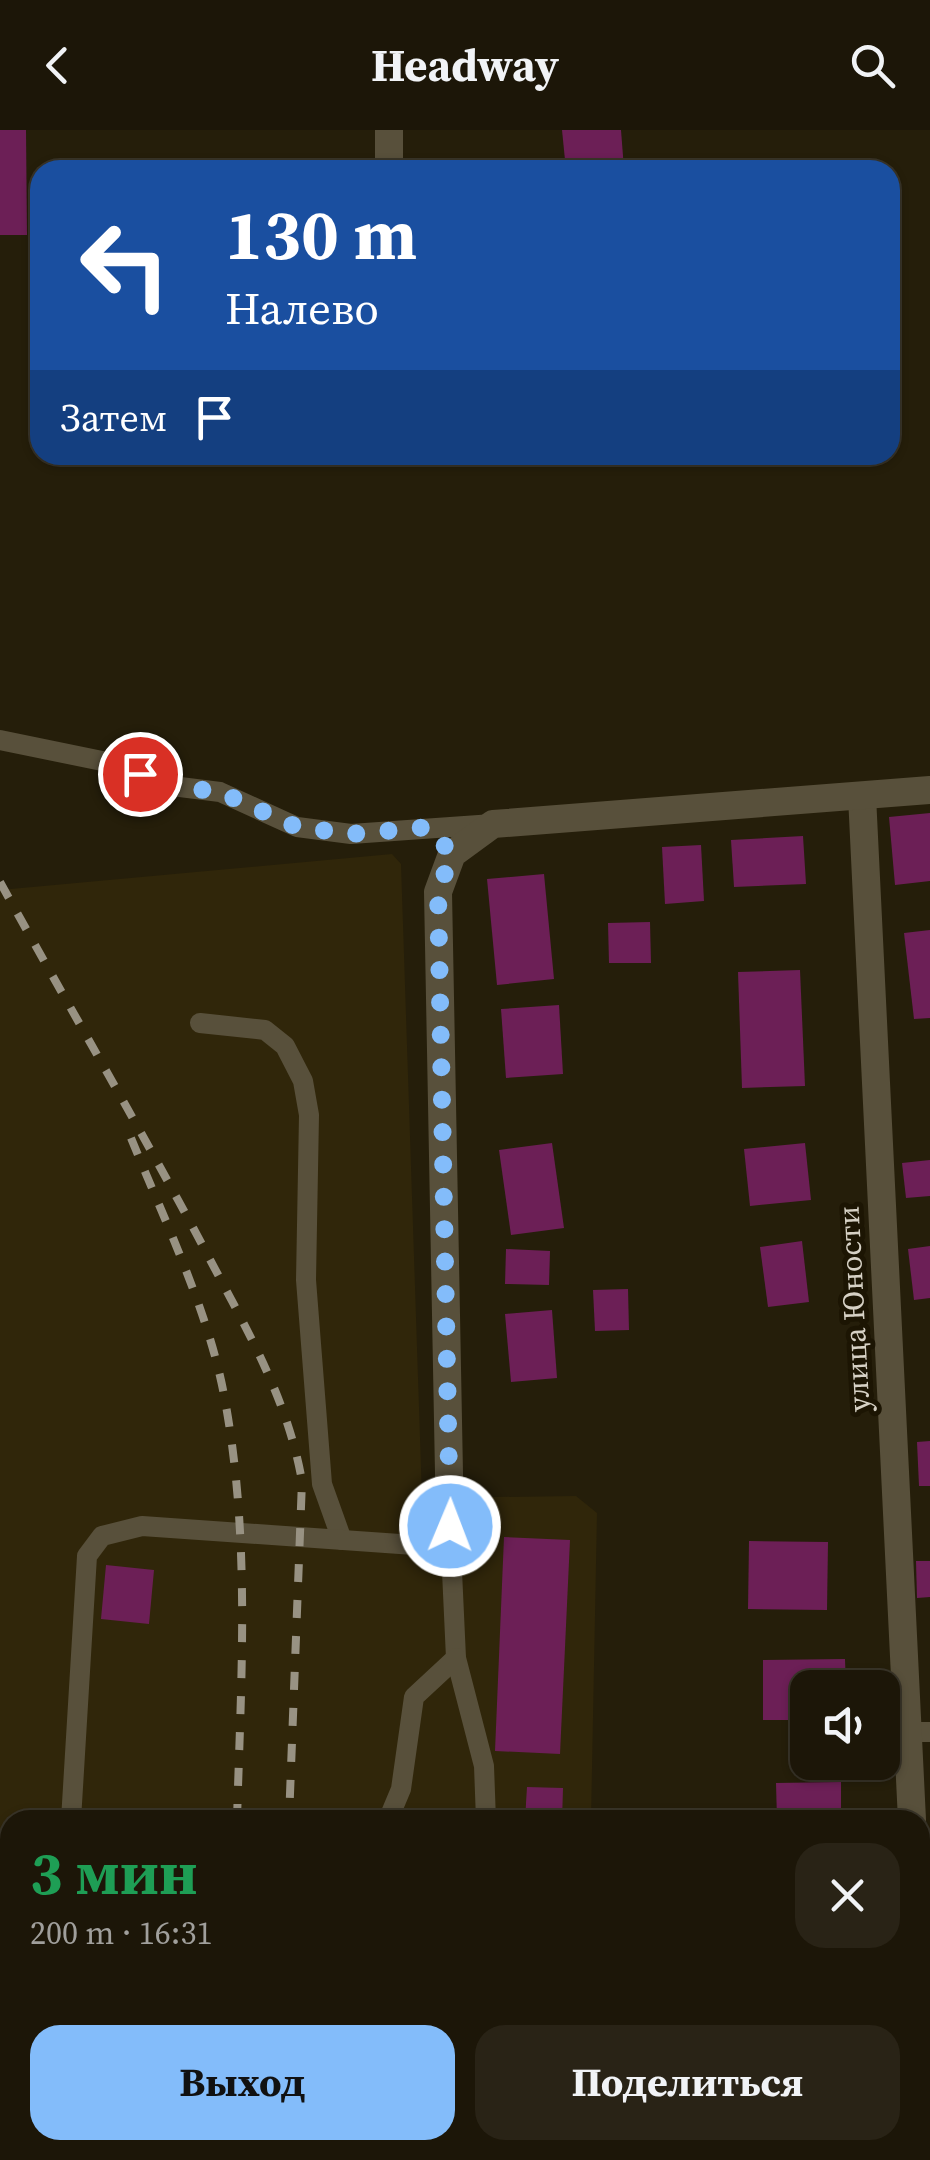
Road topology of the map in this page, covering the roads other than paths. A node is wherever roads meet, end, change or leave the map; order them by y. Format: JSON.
{"nodes":[{"id":1,"x":390,"y":130,"type":"edge"},
{"id":2,"x":389,"y":160,"type":"edge"},
{"id":3,"x":0,"y":740,"type":"edge"},
{"id":4,"x":930,"y":790,"type":"edge"},
{"id":5,"x":862,"y":796,"type":"junction"},
{"id":6,"x":493,"y":824,"type":"junction"},
{"id":7,"x":428,"y":827,"type":"junction"},
{"id":8,"x":452,"y":854,"type":"junction"},
{"id":9,"x":200,"y":1022,"type":"dead end"},
{"id":10,"x":450,"y":1526,"type":"junction"},
{"id":11,"x":342,"y":1540,"type":"junction"},
{"id":12,"x":456,"y":1658,"type":"junction"},
{"id":13,"x":919,"y":1732,"type":"edge"},
{"id":14,"x":72,"y":1810,"type":"edge"},
{"id":15,"x":392,"y":1810,"type":"edge"},
{"id":16,"x":486,"y":1810,"type":"edge"},
{"id":17,"x":913,"y":1810,"type":"edge"}],
"edges":[{"from":1,"to":2,"type":"street"},
{"from":3,"to":7,"type":"lane"},
{"from":4,"to":5,"type":"street"},
{"from":5,"to":6,"type":"street"},
{"from":5,"to":13,"type":"street","name":"улица Юности"},
{"from":6,"to":7,"type":"lane"},
{"from":6,"to":8,"type":"street"},
{"from":7,"to":8,"type":"lane"},
{"from":8,"to":10,"type":"street"},
{"from":9,"to":11,"type":"lane"},
{"from":10,"to":11,"type":"lane"},
{"from":10,"to":12,"type":"lane"},
{"from":11,"to":14,"type":"lane"},
{"from":12,"to":15,"type":"lane"},
{"from":12,"to":16,"type":"lane"},
{"from":13,"to":17,"type":"street","name":"улица Юности"}]}
